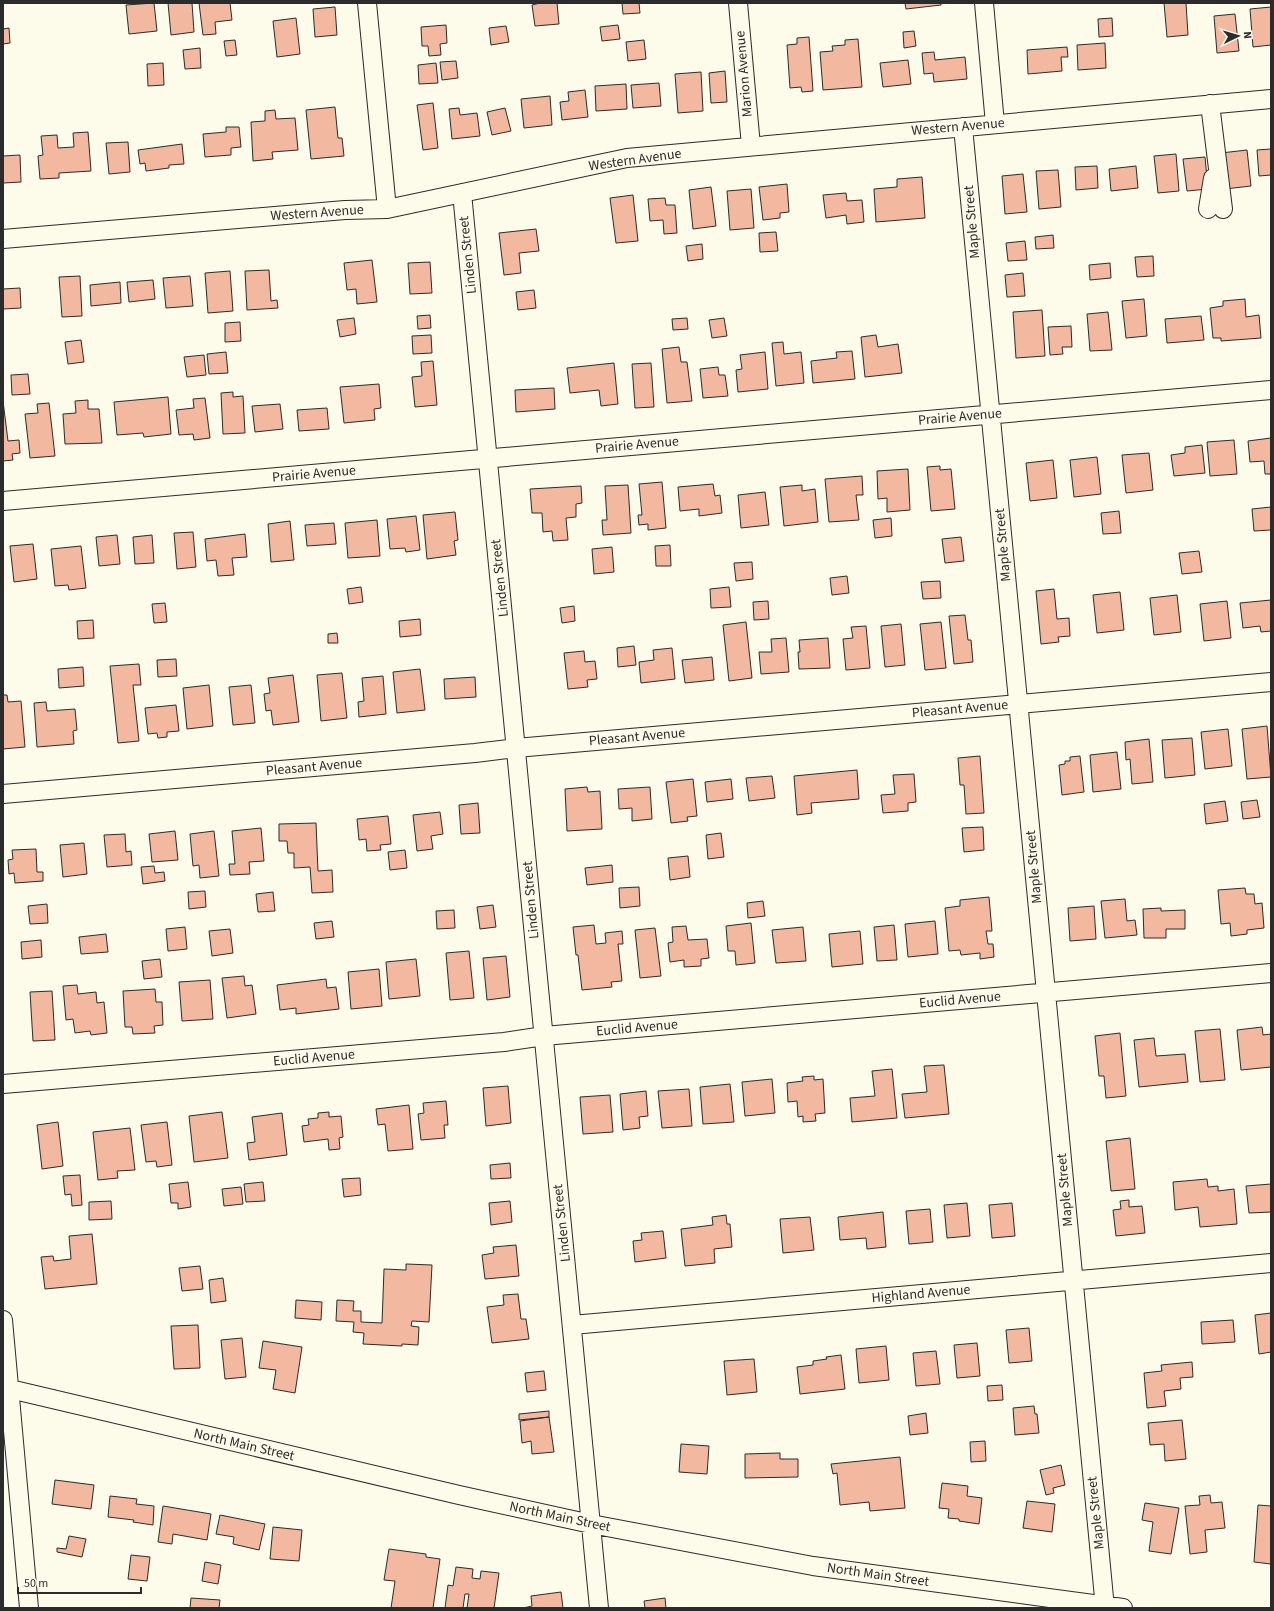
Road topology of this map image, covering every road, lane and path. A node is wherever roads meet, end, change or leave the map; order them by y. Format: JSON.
{"nodes":[{"id":1,"x":367,"y":3,"type":"edge"},
{"id":2,"x":738,"y":3,"type":"edge"},
{"id":3,"x":984,"y":3,"type":"edge"},
{"id":4,"x":1271,"y":99,"type":"edge"},
{"id":5,"x":1210,"y":104,"type":"junction"},
{"id":6,"x":995,"y":124,"type":"junction"},
{"id":7,"x":963,"y":127,"type":"junction"},
{"id":8,"x":751,"y":146,"type":"junction"},
{"id":9,"x":462,"y":193,"type":"junction"},
{"id":10,"x":387,"y":209,"type":"junction"},
{"id":11,"x":1216,"y":209,"type":"dead end"},
{"id":12,"x":3,"y":239,"type":"edge"},
{"id":13,"x":1271,"y":390,"type":"edge"},
{"id":14,"x":991,"y":414,"type":"junction"},
{"id":15,"x":488,"y":458,"type":"junction"},
{"id":16,"x":3,"y":501,"type":"edge"},
{"id":17,"x":1271,"y":682,"type":"edge"},
{"id":18,"x":1018,"y":704,"type":"junction"},
{"id":19,"x":516,"y":748,"type":"junction"},
{"id":20,"x":3,"y":794,"type":"edge"},
{"id":21,"x":1271,"y":973,"type":"edge"},
{"id":22,"x":1046,"y":992,"type":"junction"},
{"id":23,"x":544,"y":1036,"type":"junction"},
{"id":24,"x":3,"y":1084,"type":"edge"},
{"id":25,"x":1271,"y":1263,"type":"edge"},
{"id":26,"x":1073,"y":1281,"type":"junction"},
{"id":27,"x":3,"y":1320,"type":"edge"},
{"id":28,"x":572,"y":1325,"type":"junction"},
{"id":29,"x":6,"y":1390,"type":"edge"},
{"id":30,"x":591,"y":1524,"type":"junction"},
{"id":31,"x":1105,"y":1607,"type":"edge"},
{"id":32,"x":30,"y":1608,"type":"edge"},
{"id":33,"x":599,"y":1608,"type":"edge"},
{"id":34,"x":1123,"y":1608,"type":"edge"}],
"edges":[{"from":1,"to":10,"type":"street"},
{"from":2,"to":8,"type":"street","name":"Marion Avenue"},
{"from":3,"to":6,"type":"street"},
{"from":4,"to":5,"type":"street","name":"Western Avenue"},
{"from":5,"to":6,"type":"street","name":"Western Avenue"},
{"from":5,"to":11,"type":"street"},
{"from":6,"to":7,"type":"street","name":"Western Avenue"},
{"from":7,"to":8,"type":"street","name":"Western Avenue"},
{"from":7,"to":14,"type":"street","name":"Maple Street"},
{"from":8,"to":9,"type":"street","name":"Western Avenue"},
{"from":9,"to":10,"type":"street","name":"Western Avenue"},
{"from":9,"to":15,"type":"street","name":"Linden Street"},
{"from":10,"to":12,"type":"street","name":"Western Avenue"},
{"from":13,"to":14,"type":"street","name":"Prairie Avenue"},
{"from":14,"to":15,"type":"street","name":"Prairie Avenue"},
{"from":14,"to":18,"type":"street","name":"Maple Street"},
{"from":15,"to":16,"type":"street","name":"Prairie Avenue"},
{"from":15,"to":19,"type":"street","name":"Linden Street"},
{"from":17,"to":18,"type":"street","name":"Pleasant Avenue"},
{"from":18,"to":19,"type":"street","name":"Pleasant Avenue"},
{"from":18,"to":22,"type":"street","name":"Maple Street"},
{"from":19,"to":20,"type":"street","name":"Pleasant Avenue"},
{"from":19,"to":23,"type":"street","name":"Linden Street"},
{"from":21,"to":22,"type":"street","name":"Euclid Avenue"},
{"from":22,"to":23,"type":"street","name":"Euclid Avenue"},
{"from":22,"to":26,"type":"street","name":"Maple Street"},
{"from":23,"to":24,"type":"street","name":"Euclid Avenue"},
{"from":23,"to":28,"type":"street","name":"Linden Street"},
{"from":25,"to":26,"type":"street","name":"Highland Avenue"},
{"from":26,"to":28,"type":"street","name":"Highland Avenue"},
{"from":26,"to":31,"type":"street","name":"Maple Street"},
{"from":27,"to":29,"type":"street"},
{"from":28,"to":30,"type":"street","name":"Linden Street"},
{"from":29,"to":30,"type":"street","name":"North Main Street"},
{"from":29,"to":32,"type":"street"},
{"from":30,"to":31,"type":"street","name":"North Main Street"},
{"from":30,"to":33,"type":"street","name":"Linden Street"},
{"from":31,"to":34,"type":"street","name":"North Main Street"}]}
